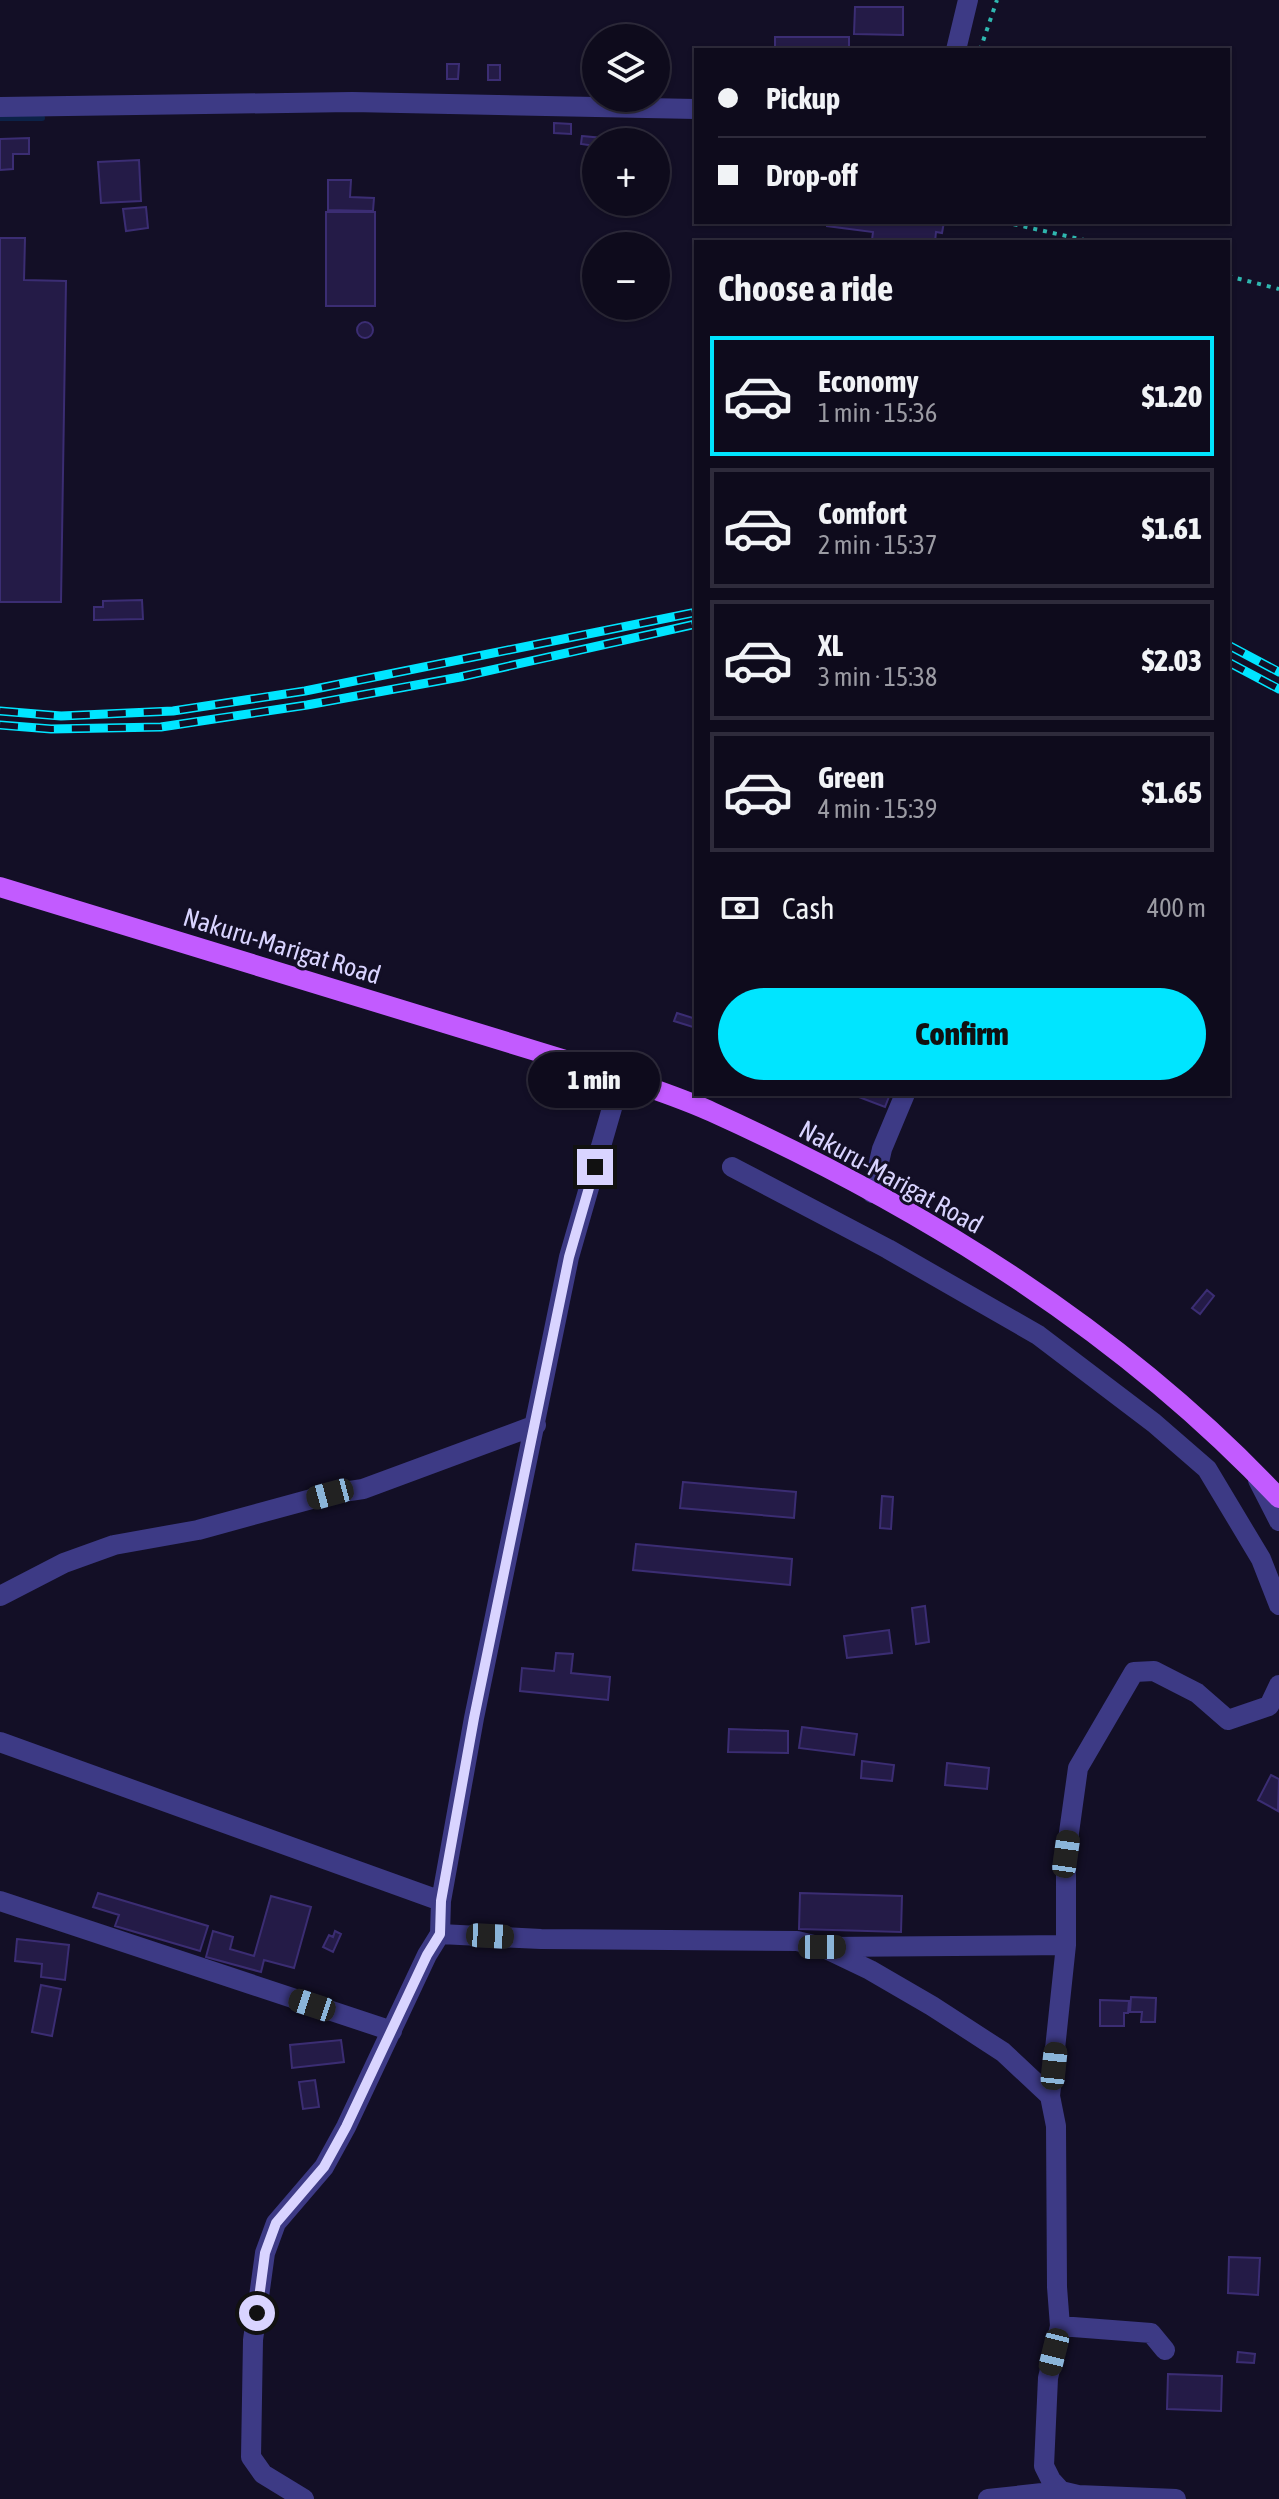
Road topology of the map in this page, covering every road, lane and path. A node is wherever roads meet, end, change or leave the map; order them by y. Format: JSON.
{"nodes":[{"id":1,"x":968,"y":0,"type":"edge"},
{"id":2,"x":997,"y":0,"type":"edge"},
{"id":3,"x":956,"y":48,"type":"edge"},
{"id":4,"x":981,"y":48,"type":"edge"},
{"id":5,"x":0,"y":107,"type":"edge"},
{"id":6,"x":694,"y":109,"type":"edge"},
{"id":7,"x":1013,"y":224,"type":"edge"},
{"id":8,"x":1084,"y":240,"type":"edge"},
{"id":9,"x":1230,"y":277,"type":"edge"},
{"id":10,"x":1279,"y":289,"type":"edge"},
{"id":11,"x":1,"y":889,"type":"edge"},
{"id":12,"x":621,"y":1077,"type":"junction"},
{"id":13,"x":904,"y":1096,"type":"edge"},
{"id":14,"x":732,"y":1167,"type":"dead end"},
{"id":15,"x":872,"y":1193,"type":"junction"},
{"id":16,"x":536,"y":1425,"type":"junction"},
{"id":17,"x":1252,"y":1470,"type":"junction"},
{"id":18,"x":1279,"y":1498,"type":"edge"},
{"id":19,"x":1279,"y":1521,"type":"edge"},
{"id":20,"x":0,"y":1596,"type":"edge"},
{"id":21,"x":1279,"y":1605,"type":"edge"},
{"id":22,"x":1279,"y":1685,"type":"edge"},
{"id":23,"x":0,"y":1742,"type":"edge"},
{"id":24,"x":0,"y":1901,"type":"edge"},
{"id":25,"x":441,"y":1901,"type":"junction"},
{"id":26,"x":440,"y":1934,"type":"junction"},
{"id":27,"x":1066,"y":1945,"type":"junction"},
{"id":28,"x":822,"y":1947,"type":"junction"},
{"id":29,"x":392,"y":2031,"type":"junction"},
{"id":30,"x":1050,"y":2096,"type":"junction"},
{"id":31,"x":1060,"y":2326,"type":"junction"},
{"id":32,"x":1165,"y":2350,"type":"dead end"},
{"id":33,"x":1061,"y":2491,"type":"junction"},
{"id":34,"x":304,"y":2499,"type":"edge"},
{"id":35,"x":988,"y":2499,"type":"edge"},
{"id":36,"x":1176,"y":2499,"type":"edge"}],
"edges":[{"from":1,"to":3,"type":"street"},
{"from":2,"to":4,"type":"path"},
{"from":5,"to":6,"type":"street"},
{"from":7,"to":8,"type":"path"},
{"from":9,"to":10,"type":"path"},
{"from":11,"to":12,"type":"main road","name":"Nakuru-Marigat Road"},
{"from":12,"to":15,"type":"main road","name":"Nakuru-Marigat Road"},
{"from":12,"to":16,"type":"street"},
{"from":13,"to":15,"type":"street"},
{"from":14,"to":21,"type":"street"},
{"from":15,"to":17,"type":"main road","name":"Nakuru-Marigat Road"},
{"from":16,"to":20,"type":"street"},
{"from":16,"to":25,"type":"street"},
{"from":17,"to":18,"type":"main road","name":"Nakuru-Marigat Road"},
{"from":17,"to":19,"type":"street"},
{"from":22,"to":27,"type":"street"},
{"from":23,"to":25,"type":"street"},
{"from":24,"to":29,"type":"street"},
{"from":25,"to":26,"type":"street"},
{"from":26,"to":28,"type":"street"},
{"from":26,"to":29,"type":"street"},
{"from":27,"to":28,"type":"street"},
{"from":27,"to":30,"type":"street"},
{"from":28,"to":30,"type":"street"},
{"from":29,"to":34,"type":"street"},
{"from":30,"to":31,"type":"street"},
{"from":31,"to":32,"type":"street"},
{"from":31,"to":33,"type":"street"},
{"from":33,"to":35,"type":"street"},
{"from":33,"to":36,"type":"street"}]}
